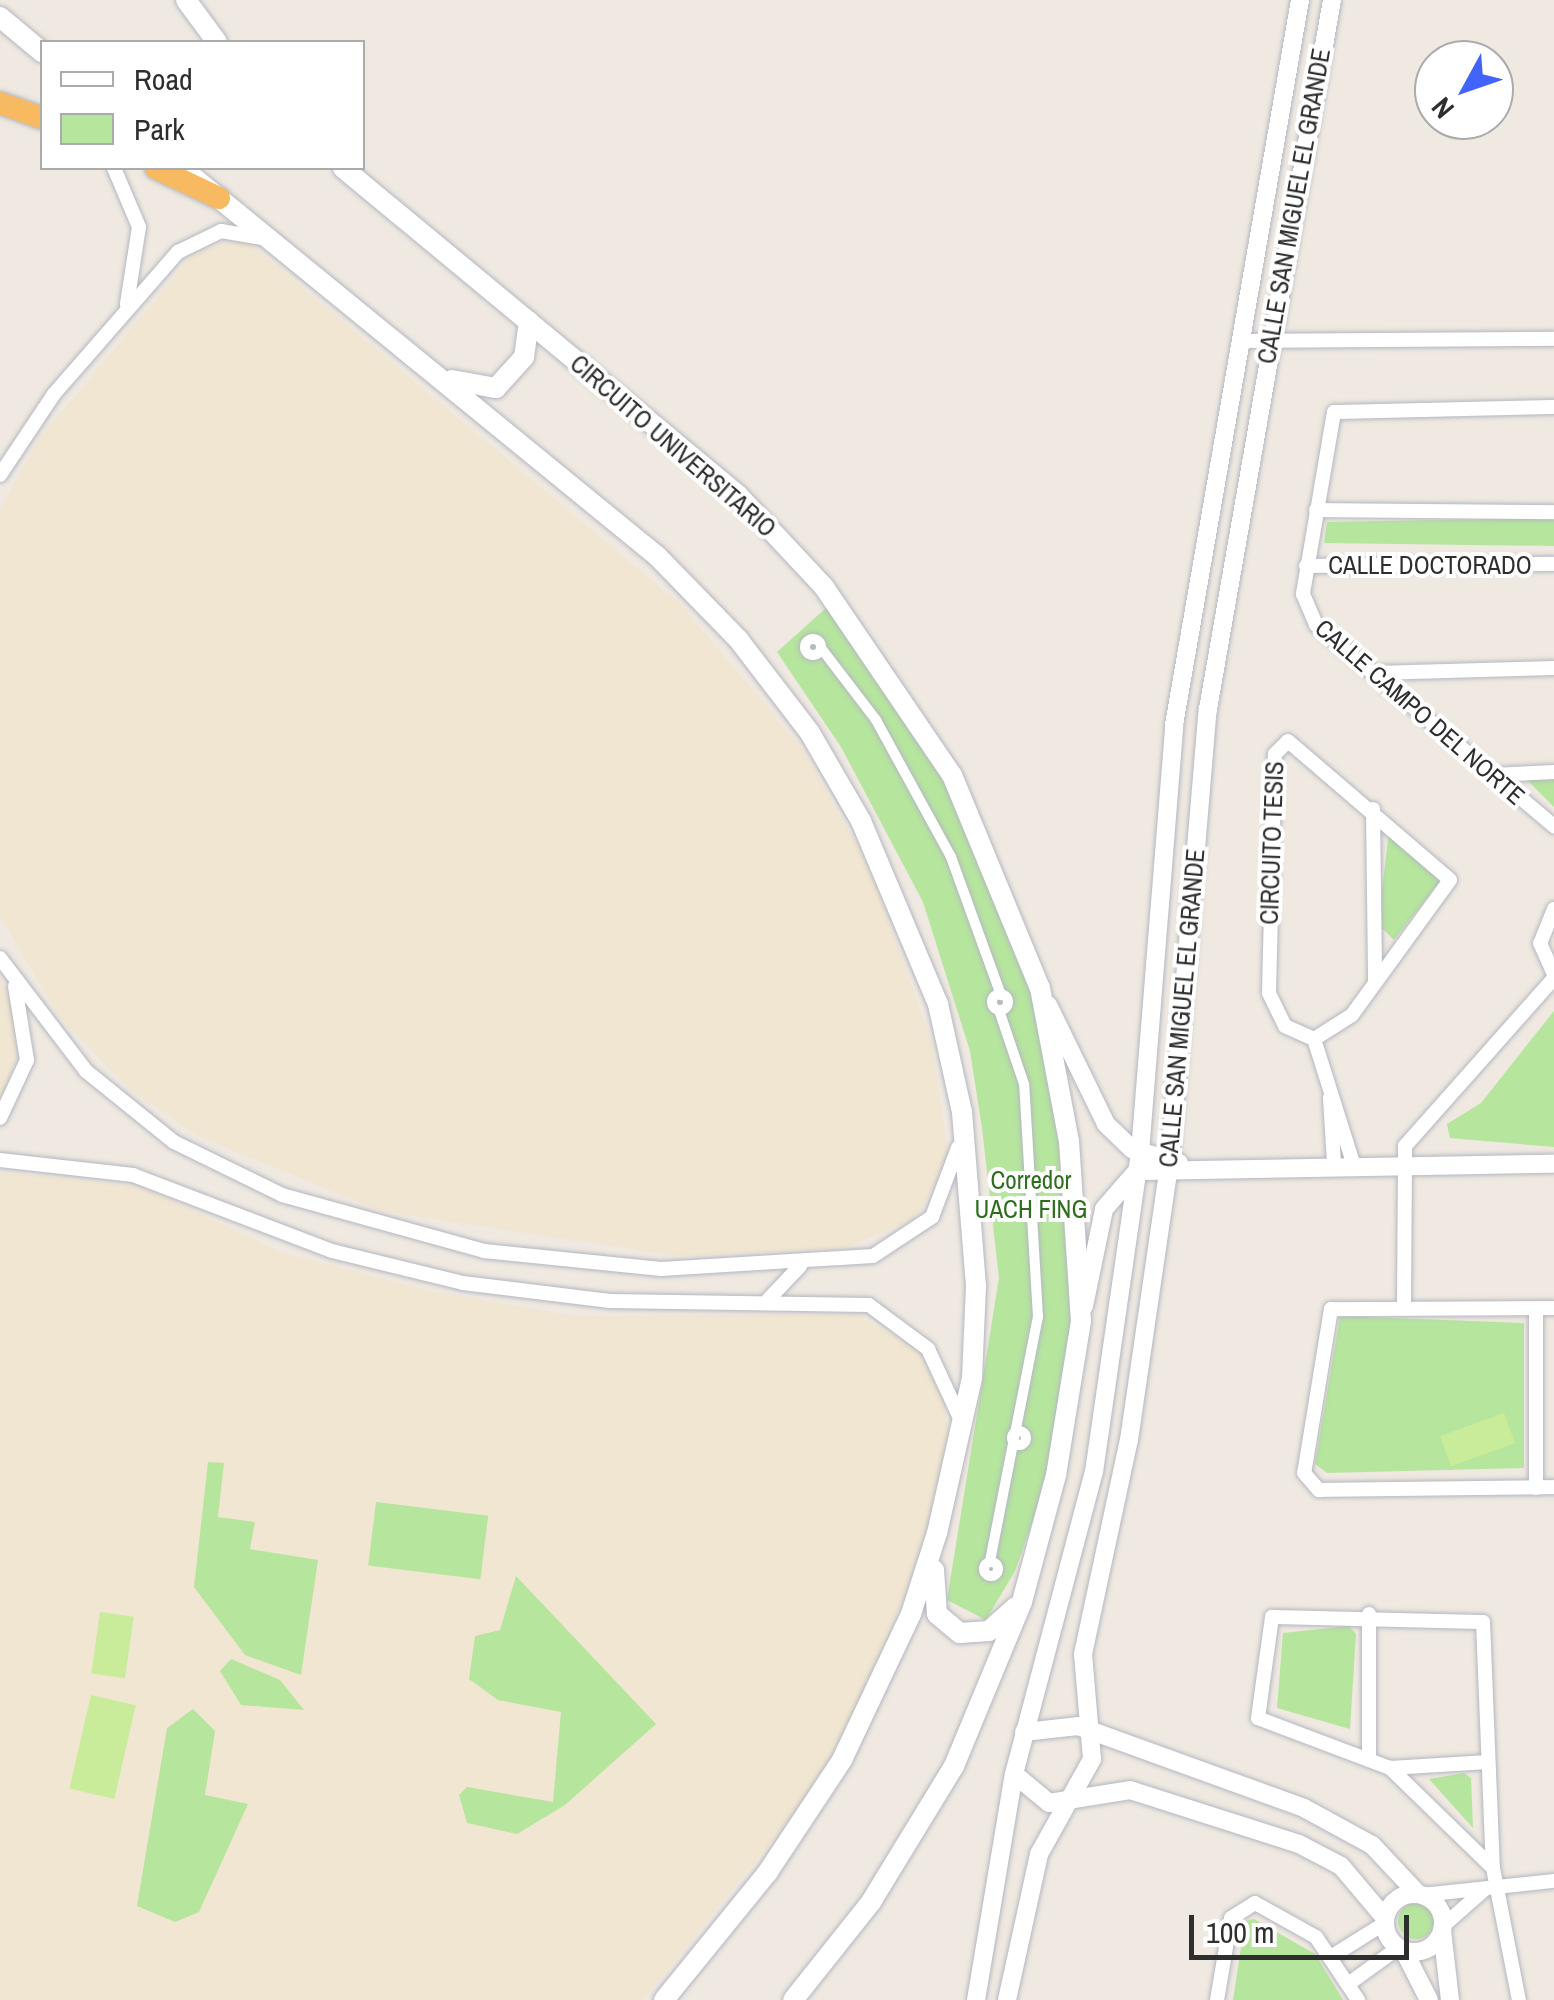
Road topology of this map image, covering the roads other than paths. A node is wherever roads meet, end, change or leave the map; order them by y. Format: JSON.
{"nodes":[{"id":1,"x":186,"y":0,"type":"edge"},
{"id":2,"x":1300,"y":0,"type":"edge"},
{"id":3,"x":1332,"y":0,"type":"edge"},
{"id":4,"x":0,"y":17,"type":"edge"},
{"id":5,"x":216,"y":40,"type":"edge"},
{"id":6,"x":40,"y":50,"type":"edge"},
{"id":7,"x":0,"y":103,"type":"edge"},
{"id":8,"x":40,"y":117,"type":"edge"},
{"id":9,"x":115,"y":170,"type":"edge"},
{"id":10,"x":160,"y":170,"type":"edge"},
{"id":11,"x":184,"y":170,"type":"edge"},
{"id":12,"x":345,"y":170,"type":"edge"},
{"id":13,"x":219,"y":198,"type":"junction"},
{"id":14,"x":268,"y":239,"type":"junction"},
{"id":15,"x":127,"y":304,"type":"junction"},
{"id":16,"x":530,"y":321,"type":"junction"},
{"id":17,"x":1554,"y":338,"type":"edge"},
{"id":18,"x":1242,"y":340,"type":"junction"},
{"id":19,"x":1268,"y":341,"type":"junction"},
{"id":20,"x":436,"y":376,"type":"junction"},
{"id":21,"x":1554,"y":408,"type":"edge"},
{"id":22,"x":0,"y":475,"type":"edge"},
{"id":23,"x":1316,"y":510,"type":"junction"},
{"id":24,"x":1554,"y":512,"type":"edge"},
{"id":25,"x":1554,"y":564,"type":"edge"},
{"id":26,"x":1306,"y":566,"type":"junction"},
{"id":27,"x":821,"y":648,"type":"dead end"},
{"id":28,"x":1554,"y":668,"type":"edge"},
{"id":29,"x":1375,"y":672,"type":"junction"},
{"id":30,"x":1554,"y":772,"type":"edge"},
{"id":31,"x":1493,"y":775,"type":"junction"},
{"id":32,"x":1373,"y":808,"type":"junction"},
{"id":33,"x":1554,"y":826,"type":"edge"},
{"id":34,"x":1554,"y":909,"type":"edge"},
{"id":35,"x":0,"y":958,"type":"edge"},
{"id":36,"x":11,"y":976,"type":"junction"},
{"id":37,"x":1554,"y":976,"type":"edge"},
{"id":38,"x":1375,"y":983,"type":"junction"},
{"id":39,"x":1040,"y":988,"type":"junction"},
{"id":40,"x":1314,"y":1039,"type":"junction"},
{"id":41,"x":64,"y":1044,"type":"junction"},
{"id":42,"x":28,"y":1049,"type":"junction"},
{"id":43,"x":962,"y":1112,"type":"junction"},
{"id":44,"x":0,"y":1118,"type":"edge"},
{"id":45,"x":5,"y":1157,"type":"edge"},
{"id":46,"x":1139,"y":1162,"type":"junction"},
{"id":47,"x":1344,"y":1163,"type":"junction"},
{"id":48,"x":1403,"y":1163,"type":"junction"},
{"id":49,"x":1554,"y":1164,"type":"edge"},
{"id":50,"x":1174,"y":1165,"type":"junction"},
{"id":51,"x":801,"y":1266,"type":"junction"},
{"id":52,"x":766,"y":1302,"type":"junction"},
{"id":53,"x":1404,"y":1305,"type":"junction"},
{"id":54,"x":1536,"y":1308,"type":"junction"},
{"id":55,"x":1554,"y":1308,"type":"edge"},
{"id":56,"x":1081,"y":1321,"type":"junction"},
{"id":57,"x":963,"y":1429,"type":"junction"},
{"id":58,"x":1554,"y":1487,"type":"edge"},
{"id":59,"x":1536,"y":1488,"type":"junction"},
{"id":60,"x":937,"y":1534,"type":"junction"},
{"id":61,"x":990,"y":1561,"type":"dead end"},
{"id":62,"x":1022,"y":1602,"type":"junction"},
{"id":63,"x":1369,"y":1614,"type":"junction"},
{"id":64,"x":1090,"y":1730,"type":"junction"},
{"id":65,"x":1024,"y":1732,"type":"junction"},
{"id":66,"x":1369,"y":1755,"type":"junction"},
{"id":67,"x":1488,"y":1762,"type":"junction"},
{"id":68,"x":1390,"y":1768,"type":"junction"},
{"id":69,"x":1014,"y":1774,"type":"junction"},
{"id":70,"x":1070,"y":1801,"type":"junction"},
{"id":71,"x":1493,"y":1868,"type":"junction"},
{"id":72,"x":1554,"y":1882,"type":"edge"},
{"id":73,"x":1491,"y":1887,"type":"junction"},
{"id":74,"x":1420,"y":1895,"type":"junction"},
{"id":75,"x":1385,"y":1921,"type":"junction"},
{"id":76,"x":1443,"y":1928,"type":"junction"},
{"id":77,"x":1401,"y":1949,"type":"junction"},
{"id":78,"x":1334,"y":1956,"type":"junction"},
{"id":79,"x":1351,"y":1982,"type":"junction"},
{"id":80,"x":664,"y":2000,"type":"edge"},
{"id":81,"x":793,"y":2000,"type":"edge"},
{"id":82,"x":976,"y":2000,"type":"edge"},
{"id":83,"x":1007,"y":2000,"type":"edge"},
{"id":84,"x":1218,"y":2000,"type":"edge"},
{"id":85,"x":1358,"y":2000,"type":"edge"},
{"id":86,"x":1429,"y":2000,"type":"edge"},
{"id":87,"x":1450,"y":2000,"type":"edge"},
{"id":88,"x":1519,"y":2000,"type":"edge"}],
"edges":[{"from":1,"to":5,"type":"main road"},
{"from":2,"to":18,"type":"street","name":"CALLE SAN MIGUEL EL GRANDE"},
{"from":3,"to":19,"type":"street","name":"CALLE SAN MIGUEL EL GRANDE"},
{"from":4,"to":6,"type":"main road"},
{"from":7,"to":8,"type":"highway"},
{"from":9,"to":15,"type":"street"},
{"from":10,"to":13,"type":"highway"},
{"from":11,"to":13,"type":"main road"},
{"from":12,"to":16,"type":"main road","name":"CIRCUITO UNIVERSITARIO"},
{"from":13,"to":14,"type":"main road"},
{"from":14,"to":15,"type":"street"},
{"from":14,"to":20,"type":"main road"},
{"from":15,"to":22,"type":"street"},
{"from":16,"to":20,"type":"main road"},
{"from":16,"to":39,"type":"main road","name":"CIRCUITO UNIVERSITARIO"},
{"from":17,"to":19,"type":"street"},
{"from":18,"to":19,"type":"street"},
{"from":18,"to":46,"type":"street","name":"CALLE SAN MIGUEL EL GRANDE"},
{"from":19,"to":50,"type":"street","name":"CALLE SAN MIGUEL EL GRANDE"},
{"from":20,"to":43,"type":"main road"},
{"from":21,"to":23,"type":"street","name":"CALLE CAMPO DEL NORTE"},
{"from":23,"to":24,"type":"street"},
{"from":23,"to":26,"type":"street","name":"CALLE CAMPO DEL NORTE"},
{"from":25,"to":26,"type":"street","name":"CALLE DOCTORADO"},
{"from":26,"to":29,"type":"street","name":"CALLE CAMPO DEL NORTE"},
{"from":27,"to":61,"type":"street"},
{"from":28,"to":29,"type":"street"},
{"from":29,"to":31,"type":"street","name":"CALLE CAMPO DEL NORTE"},
{"from":30,"to":31,"type":"street"},
{"from":31,"to":33,"type":"street","name":"CALLE CAMPO DEL NORTE"},
{"from":32,"to":38,"type":"street"},
{"from":32,"to":38,"type":"street","name":"CIRCUITO TESIS"},
{"from":32,"to":40,"type":"street","name":"CIRCUITO TESIS"},
{"from":34,"to":37,"type":"street"},
{"from":35,"to":36,"type":"street"},
{"from":36,"to":41,"type":"street"},
{"from":36,"to":42,"type":"street"},
{"from":37,"to":48,"type":"street"},
{"from":38,"to":40,"type":"street","name":"CIRCUITO TESIS"},
{"from":39,"to":46,"type":"street"},
{"from":39,"to":56,"type":"main road","name":"CIRCUITO UNIVERSITARIO"},
{"from":40,"to":47,"type":"street"},
{"from":41,"to":42,"type":"street"},
{"from":41,"to":51,"type":"street"},
{"from":42,"to":44,"type":"street"},
{"from":43,"to":51,"type":"street"},
{"from":43,"to":57,"type":"main road"},
{"from":45,"to":52,"type":"street"},
{"from":46,"to":50,"type":"street"},
{"from":46,"to":56,"type":"street"},
{"from":46,"to":65,"type":"street","name":"CALLE SAN MIGUEL EL GRANDE"},
{"from":47,"to":48,"type":"street"},
{"from":47,"to":50,"type":"street"},
{"from":48,"to":49,"type":"street"},
{"from":48,"to":53,"type":"street"},
{"from":50,"to":64,"type":"street","name":"CALLE SAN MIGUEL EL GRANDE"},
{"from":51,"to":52,"type":"street"},
{"from":52,"to":57,"type":"street"},
{"from":53,"to":54,"type":"street"},
{"from":53,"to":59,"type":"street"},
{"from":54,"to":55,"type":"street"},
{"from":54,"to":59,"type":"street"},
{"from":56,"to":62,"type":"main road","name":"CIRCUITO UNIVERSITARIO"},
{"from":57,"to":60,"type":"main road"},
{"from":58,"to":59,"type":"street"},
{"from":60,"to":62,"type":"main road"},
{"from":60,"to":80,"type":"main road"},
{"from":62,"to":81,"type":"main road","name":"CIRCUITO UNIVERSITARIO"},
{"from":63,"to":66,"type":"street"},
{"from":63,"to":66,"type":"street"},
{"from":63,"to":67,"type":"street"},
{"from":64,"to":65,"type":"street"},
{"from":64,"to":70,"type":"street","name":"CALLE SAN MIGUEL EL GRANDE"},
{"from":64,"to":74,"type":"street"},
{"from":65,"to":69,"type":"street","name":"CALLE SAN MIGUEL EL GRANDE"},
{"from":66,"to":68,"type":"street"},
{"from":67,"to":68,"type":"street"},
{"from":67,"to":71,"type":"street"},
{"from":68,"to":71,"type":"street"},
{"from":69,"to":70,"type":"street"},
{"from":69,"to":82,"type":"street","name":"CALLE SAN MIGUEL EL GRANDE"},
{"from":70,"to":75,"type":"street"},
{"from":70,"to":83,"type":"street","name":"CALLE SAN MIGUEL EL GRANDE"},
{"from":71,"to":73,"type":"street"},
{"from":72,"to":73,"type":"street"},
{"from":73,"to":74,"type":"street"},
{"from":73,"to":76,"type":"street"},
{"from":73,"to":88,"type":"street"},
{"from":74,"to":75,"type":"street"},
{"from":74,"to":76,"type":"street"},
{"from":75,"to":77,"type":"street"},
{"from":75,"to":78,"type":"street"},
{"from":76,"to":77,"type":"street"},
{"from":76,"to":87,"type":"street"},
{"from":77,"to":79,"type":"street"},
{"from":77,"to":86,"type":"street"},
{"from":78,"to":79,"type":"street"},
{"from":78,"to":84,"type":"street"},
{"from":79,"to":85,"type":"street"}]}
